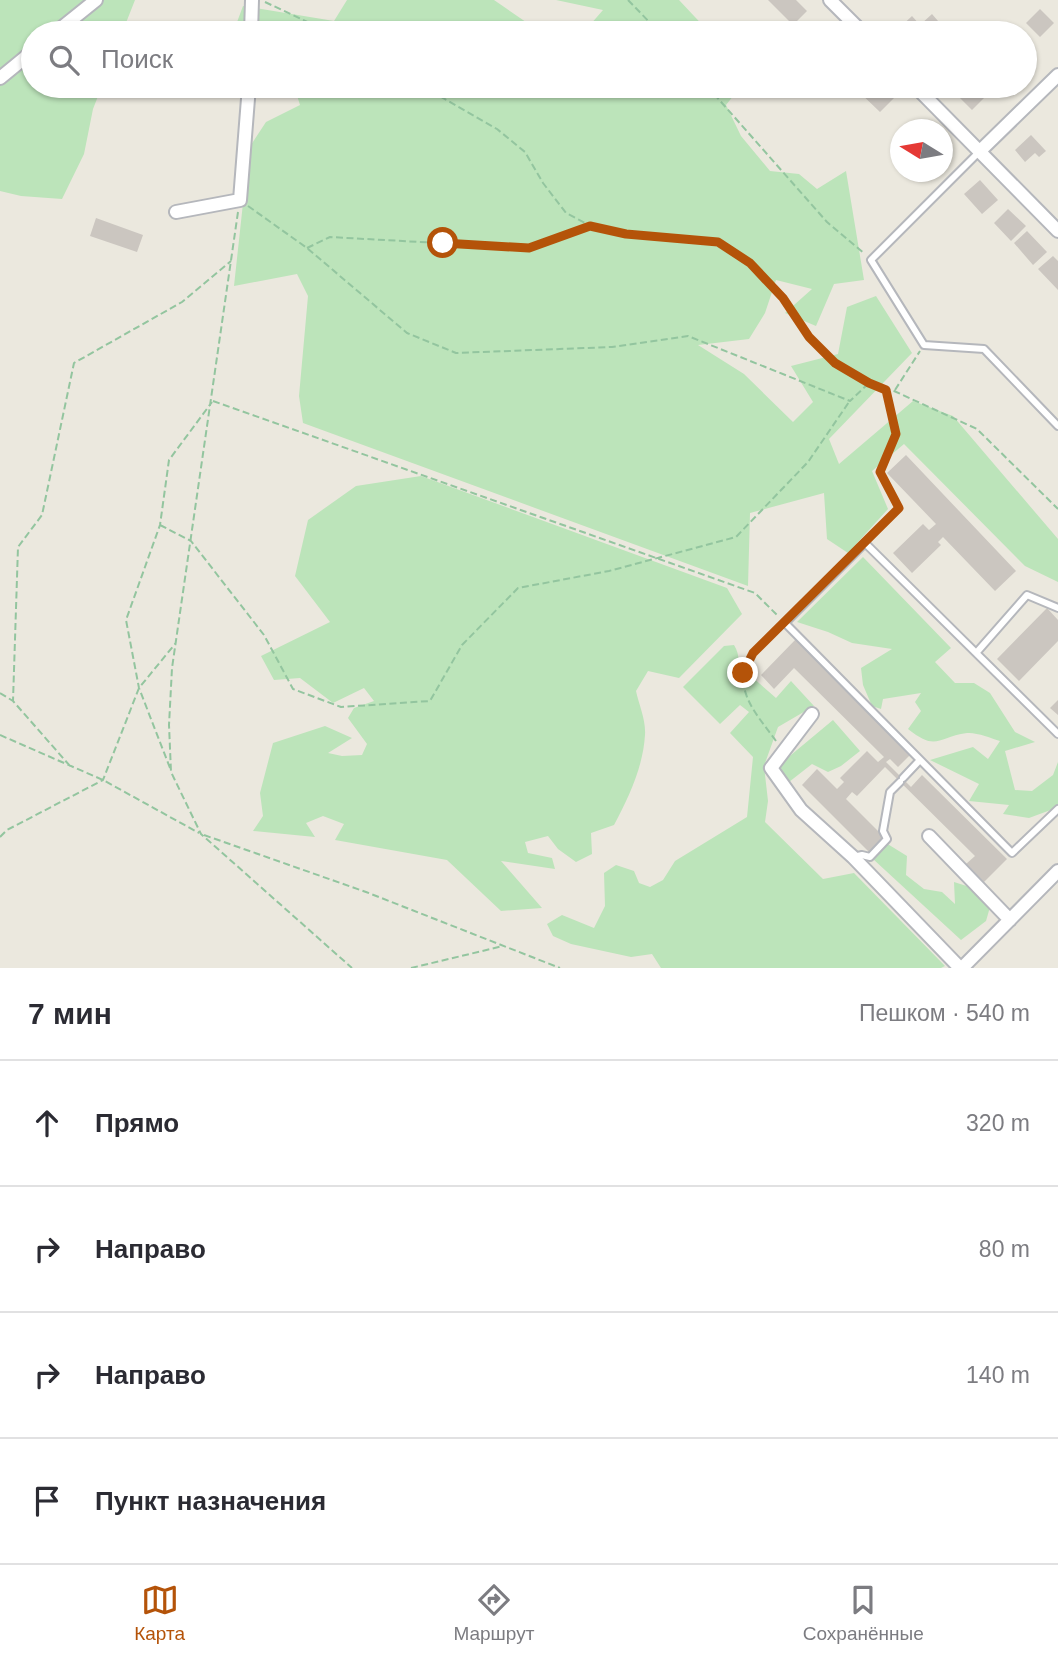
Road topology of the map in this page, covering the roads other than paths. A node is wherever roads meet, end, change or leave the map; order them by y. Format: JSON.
{"nodes":[{"id":1,"x":96,"y":0,"type":"edge"},
{"id":2,"x":252,"y":0,"type":"edge"},
{"id":3,"x":830,"y":0,"type":"edge"},
{"id":4,"x":70,"y":21,"type":"edge"},
{"id":5,"x":251,"y":21,"type":"edge"},
{"id":6,"x":851,"y":21,"type":"edge"},
{"id":7,"x":21,"y":61,"type":"edge"},
{"id":8,"x":1058,"y":75,"type":"edge"},
{"id":9,"x":0,"y":78,"type":"edge"},
{"id":10,"x":1037,"y":95,"type":"edge"},
{"id":11,"x":248,"y":98,"type":"edge"},
{"id":12,"x":927,"y":98,"type":"edge"},
{"id":13,"x":1034,"y":98,"type":"edge"},
{"id":14,"x":980,"y":151,"type":"junction"},
{"id":15,"x":176,"y":212,"type":"dead end"},
{"id":16,"x":1058,"y":231,"type":"edge"},
{"id":17,"x":1058,"y":426,"type":"edge"},
{"id":18,"x":1058,"y":608,"type":"edge"},
{"id":19,"x":977,"y":652,"type":"junction"},
{"id":20,"x":812,"y":714,"type":"dead end"},
{"id":21,"x":1058,"y":734,"type":"edge"},
{"id":22,"x":920,"y":760,"type":"junction"},
{"id":23,"x":1058,"y":809,"type":"edge"},
{"id":24,"x":929,"y":836,"type":"dead end"},
{"id":25,"x":853,"y":857,"type":"junction"},
{"id":26,"x":1058,"y":871,"type":"edge"},
{"id":27,"x":1010,"y":920,"type":"junction"},
{"id":28,"x":961,"y":968,"type":"edge"}],
"edges":[{"from":1,"to":4,"type":"street"},
{"from":2,"to":5,"type":"street"},
{"from":3,"to":6,"type":"street"},
{"from":7,"to":9,"type":"street"},
{"from":8,"to":10,"type":"street"},
{"from":11,"to":15,"type":"street"},
{"from":12,"to":14,"type":"street"},
{"from":13,"to":14,"type":"street"},
{"from":14,"to":16,"type":"street"},
{"from":14,"to":17,"type":"lane"},
{"from":18,"to":19,"type":"lane"},
{"from":19,"to":21,"type":"lane"},
{"from":19,"to":22,"type":"lane"},
{"from":20,"to":25,"type":"street"},
{"from":22,"to":23,"type":"lane"},
{"from":22,"to":25,"type":"lane"},
{"from":24,"to":27,"type":"street"},
{"from":25,"to":28,"type":"street"},
{"from":26,"to":27,"type":"street"},
{"from":27,"to":28,"type":"street"}]}
